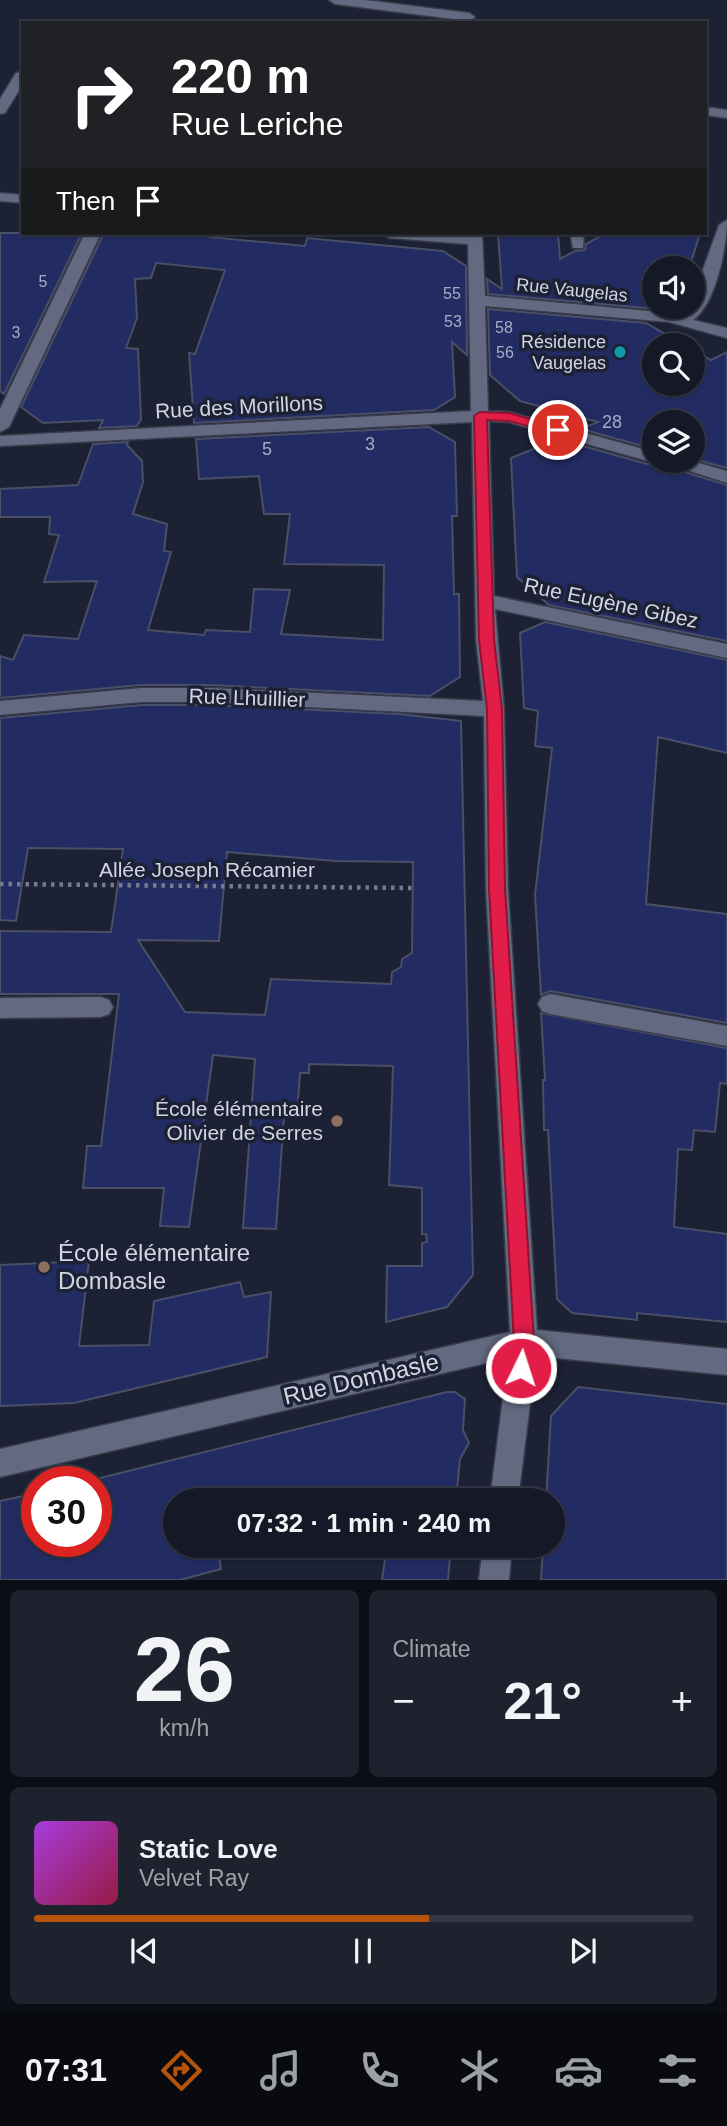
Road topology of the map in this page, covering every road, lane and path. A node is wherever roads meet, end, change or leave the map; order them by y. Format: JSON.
{"nodes":[{"id":1,"x":335,"y":0,"type":"edge"},
{"id":2,"x":469,"y":15,"type":"edge"},
{"id":3,"x":20,"y":76,"type":"dead end"},
{"id":4,"x":0,"y":110,"type":"edge"},
{"id":5,"x":707,"y":111,"type":"edge"},
{"id":6,"x":727,"y":114,"type":"edge"},
{"id":7,"x":0,"y":197,"type":"edge"},
{"id":8,"x":21,"y":200,"type":"edge"},
{"id":9,"x":723,"y":224,"type":"edge"},
{"id":10,"x":92,"y":235,"type":"edge"},
{"id":11,"x":432,"y":235,"type":"edge"},
{"id":12,"x":475,"y":237,"type":"edge"},
{"id":13,"x":476,"y":300,"type":"junction"},
{"id":14,"x":675,"y":320,"type":"junction"},
{"id":15,"x":727,"y":333,"type":"edge"},
{"id":16,"x":480,"y":416,"type":"junction"},
{"id":17,"x":0,"y":427,"type":"edge"},
{"id":18,"x":0,"y":441,"type":"edge"},
{"id":19,"x":642,"y":454,"type":"edge"},
{"id":20,"x":705,"y":471,"type":"edge"},
{"id":21,"x":727,"y":477,"type":"edge"},
{"id":22,"x":486,"y":601,"type":"junction"},
{"id":23,"x":727,"y":651,"type":"edge"},
{"id":24,"x":0,"y":708,"type":"edge"},
{"id":25,"x":494,"y":709,"type":"junction"},
{"id":26,"x":0,"y":884,"type":"edge"},
{"id":27,"x":413,"y":888,"type":"dead end"},
{"id":28,"x":550,"y":1004,"type":"dead end"},
{"id":29,"x":101,"y":1007,"type":"dead end"},
{"id":30,"x":0,"y":1008,"type":"edge"},
{"id":31,"x":727,"y":1036,"type":"edge"},
{"id":32,"x":524,"y":1342,"type":"junction"},
{"id":33,"x":727,"y":1362,"type":"edge"},
{"id":34,"x":0,"y":1463,"type":"edge"},
{"id":35,"x":506,"y":1488,"type":"edge"},
{"id":36,"x":497,"y":1558,"type":"edge"},
{"id":37,"x":494,"y":1580,"type":"edge"}],
"edges":[{"from":1,"to":2,"type":"street"},
{"from":3,"to":4,"type":"street"},
{"from":5,"to":6,"type":"street"},
{"from":7,"to":8,"type":"street"},
{"from":9,"to":14,"type":"street"},
{"from":10,"to":17,"type":"street"},
{"from":11,"to":12,"type":"street"},
{"from":12,"to":13,"type":"street"},
{"from":13,"to":14,"type":"street","name":"Rue Vaugelas"},
{"from":13,"to":16,"type":"street"},
{"from":14,"to":15,"type":"street","name":"Rue Vaugelas"},
{"from":16,"to":18,"type":"street","name":"Rue des Morillons"},
{"from":16,"to":19,"type":"street","name":"Rue des Morillons"},
{"from":16,"to":22,"type":"street"},
{"from":20,"to":21,"type":"street"},
{"from":22,"to":23,"type":"street","name":"Rue Eugène Gibez"},
{"from":22,"to":25,"type":"street"},
{"from":24,"to":25,"type":"street","name":"Rue Lhuillier"},
{"from":25,"to":32,"type":"street"},
{"from":26,"to":27,"type":"path","name":"Allée Joseph Récamier"},
{"from":28,"to":31,"type":"street"},
{"from":29,"to":30,"type":"street"},
{"from":32,"to":33,"type":"street","name":"Rue Dombasle"},
{"from":32,"to":34,"type":"street","name":"Rue Dombasle"},
{"from":32,"to":35,"type":"street"},
{"from":36,"to":37,"type":"street"}]}
